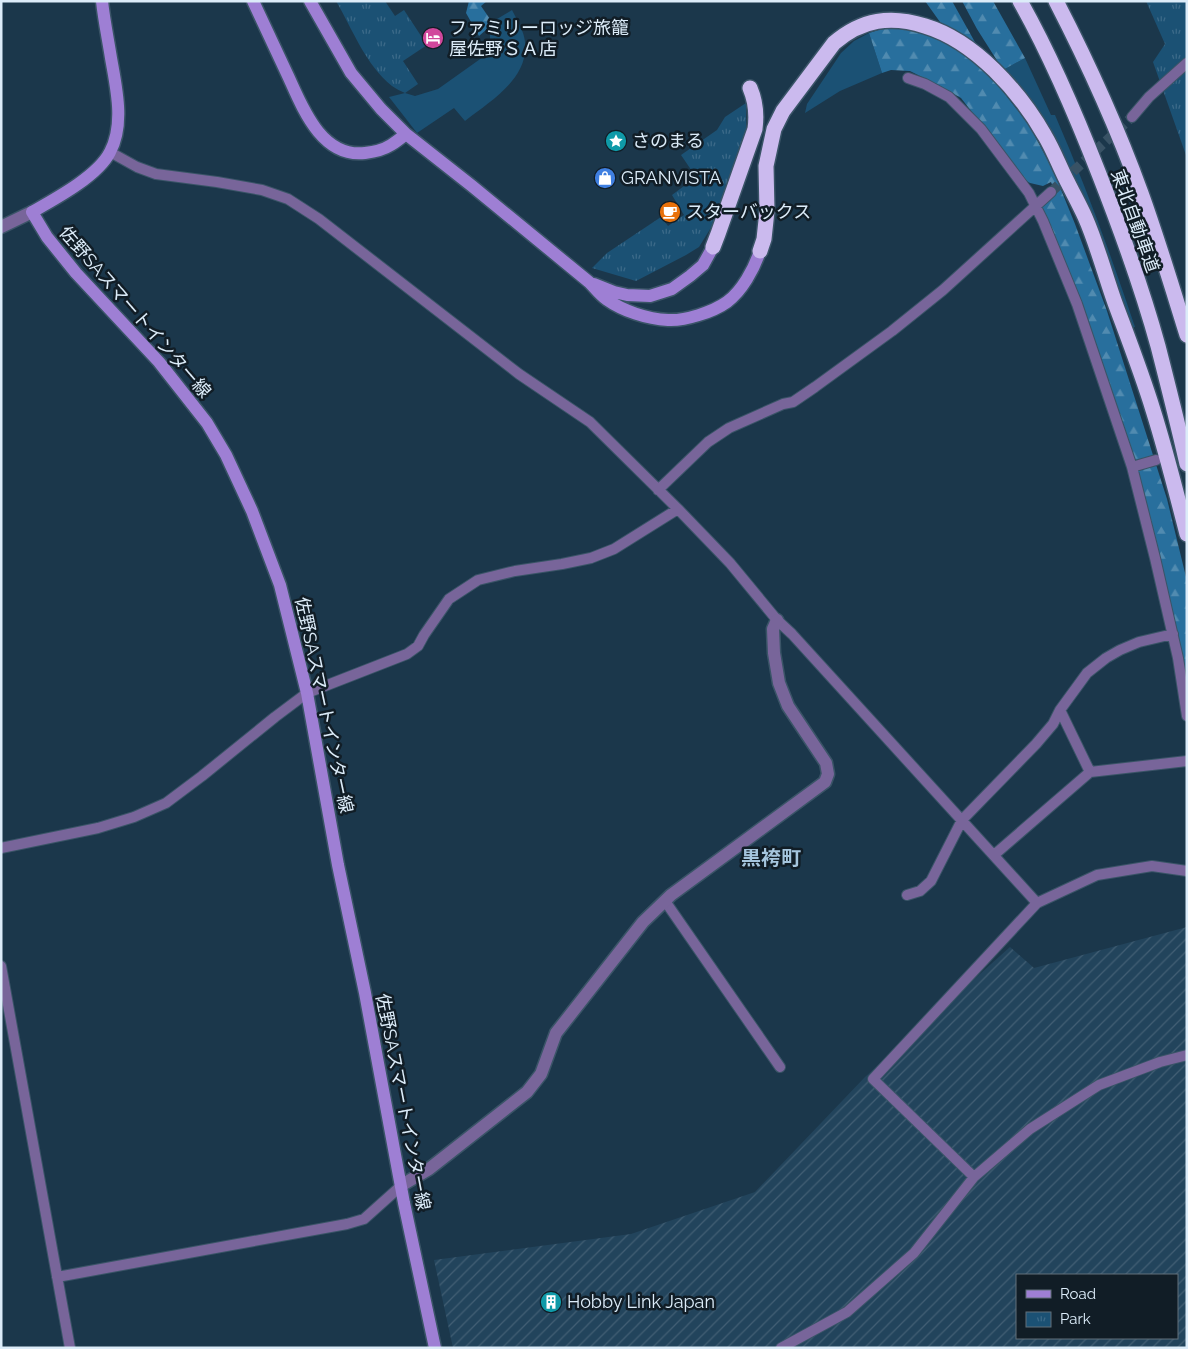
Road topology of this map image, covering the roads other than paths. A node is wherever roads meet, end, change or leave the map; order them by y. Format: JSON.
{"nodes":[{"id":1,"x":102,"y":1,"type":"edge"},
{"id":2,"x":253,"y":1,"type":"edge"},
{"id":3,"x":310,"y":1,"type":"edge"},
{"id":4,"x":1020,"y":1,"type":"edge"},
{"id":5,"x":1056,"y":1,"type":"edge"},
{"id":6,"x":1187,"y":64,"type":"edge"},
{"id":7,"x":908,"y":78,"type":"dead end"},
{"id":8,"x":750,"y":88,"type":"dead end"},
{"id":9,"x":1132,"y":117,"type":"tunnel mouth"},
{"id":10,"x":406,"y":134,"type":"junction"},
{"id":11,"x":110,"y":152,"type":"junction"},
{"id":12,"x":1050,"y":192,"type":"tunnel mouth"},
{"id":13,"x":1036,"y":206,"type":"junction"},
{"id":14,"x":32,"y":212,"type":"junction"},
{"id":15,"x":1,"y":226,"type":"edge"},
{"id":16,"x":713,"y":247,"type":"joint"},
{"id":17,"x":760,"y":251,"type":"joint"},
{"id":18,"x":589,"y":282,"type":"junction"},
{"id":19,"x":1187,"y":335,"type":"edge"},
{"id":20,"x":1156,"y":460,"type":"dead end"},
{"id":21,"x":1187,"y":464,"type":"edge"},
{"id":22,"x":1132,"y":467,"type":"junction"},
{"id":23,"x":658,"y":490,"type":"junction"},
{"id":24,"x":678,"y":509,"type":"junction"},
{"id":25,"x":1187,"y":534,"type":"edge"},
{"id":26,"x":777,"y":620,"type":"junction"},
{"id":27,"x":1173,"y":634,"type":"junction"},
{"id":28,"x":307,"y":693,"type":"junction"},
{"id":29,"x":1060,"y":710,"type":"junction"},
{"id":30,"x":1187,"y":716,"type":"edge"},
{"id":31,"x":1187,"y":761,"type":"edge"},
{"id":32,"x":1090,"y":772,"type":"junction"},
{"id":33,"x":962,"y":820,"type":"junction"},
{"id":34,"x":1,"y":848,"type":"edge"},
{"id":35,"x":994,"y":855,"type":"junction"},
{"id":36,"x":1187,"y":871,"type":"edge"},
{"id":37,"x":908,"y":895,"type":"dead end"},
{"id":38,"x":664,"y":901,"type":"junction"},
{"id":39,"x":1037,"y":903,"type":"junction"},
{"id":40,"x":1,"y":966,"type":"edge"},
{"id":41,"x":1187,"y":1055,"type":"edge"},
{"id":42,"x":780,"y":1067,"type":"dead end"},
{"id":43,"x":974,"y":1177,"type":"junction"},
{"id":44,"x":402,"y":1185,"type":"junction"},
{"id":45,"x":57,"y":1277,"type":"junction"},
{"id":46,"x":70,"y":1348,"type":"edge"},
{"id":47,"x":435,"y":1348,"type":"edge"},
{"id":48,"x":781,"y":1348,"type":"edge"}],
"edges":[{"from":1,"to":11,"type":"main road"},
{"from":2,"to":10,"type":"main road"},
{"from":3,"to":10,"type":"main road"},
{"from":4,"to":21,"type":"highway","name":"東北自動車道"},
{"from":5,"to":19,"type":"highway","name":"東北自動車道"},
{"from":6,"to":9,"type":"street"},
{"from":7,"to":13,"type":"street"},
{"from":8,"to":16,"type":"highway"},
{"from":10,"to":18,"type":"main road"},
{"from":11,"to":14,"type":"main road"},
{"from":11,"to":23,"type":"street"},
{"from":12,"to":13,"type":"street"},
{"from":13,"to":22,"type":"street"},
{"from":13,"to":23,"type":"street"},
{"from":14,"to":15,"type":"street"},
{"from":14,"to":28,"type":"main road","name":"佐野SAスマートインター線"},
{"from":16,"to":18,"type":"main road"},
{"from":17,"to":18,"type":"main road"},
{"from":17,"to":25,"type":"highway"},
{"from":20,"to":22,"type":"street"},
{"from":22,"to":27,"type":"street"},
{"from":23,"to":24,"type":"street"},
{"from":24,"to":26,"type":"street"},
{"from":24,"to":28,"type":"street"},
{"from":26,"to":33,"type":"street"},
{"from":26,"to":38,"type":"street"},
{"from":27,"to":29,"type":"street"},
{"from":27,"to":30,"type":"street"},
{"from":28,"to":34,"type":"street"},
{"from":28,"to":44,"type":"main road","name":"佐野SAスマートインター線"},
{"from":29,"to":32,"type":"street"},
{"from":29,"to":33,"type":"street"},
{"from":31,"to":32,"type":"street"},
{"from":32,"to":35,"type":"street"},
{"from":33,"to":35,"type":"street"},
{"from":33,"to":37,"type":"street"},
{"from":35,"to":39,"type":"street"},
{"from":36,"to":39,"type":"street"},
{"from":38,"to":42,"type":"street"},
{"from":38,"to":44,"type":"street"},
{"from":39,"to":43,"type":"street"},
{"from":40,"to":45,"type":"street"},
{"from":41,"to":43,"type":"street"},
{"from":43,"to":48,"type":"street"},
{"from":44,"to":45,"type":"street"},
{"from":44,"to":47,"type":"main road","name":"佐野SAスマートインター線"},
{"from":45,"to":46,"type":"street"}]}
